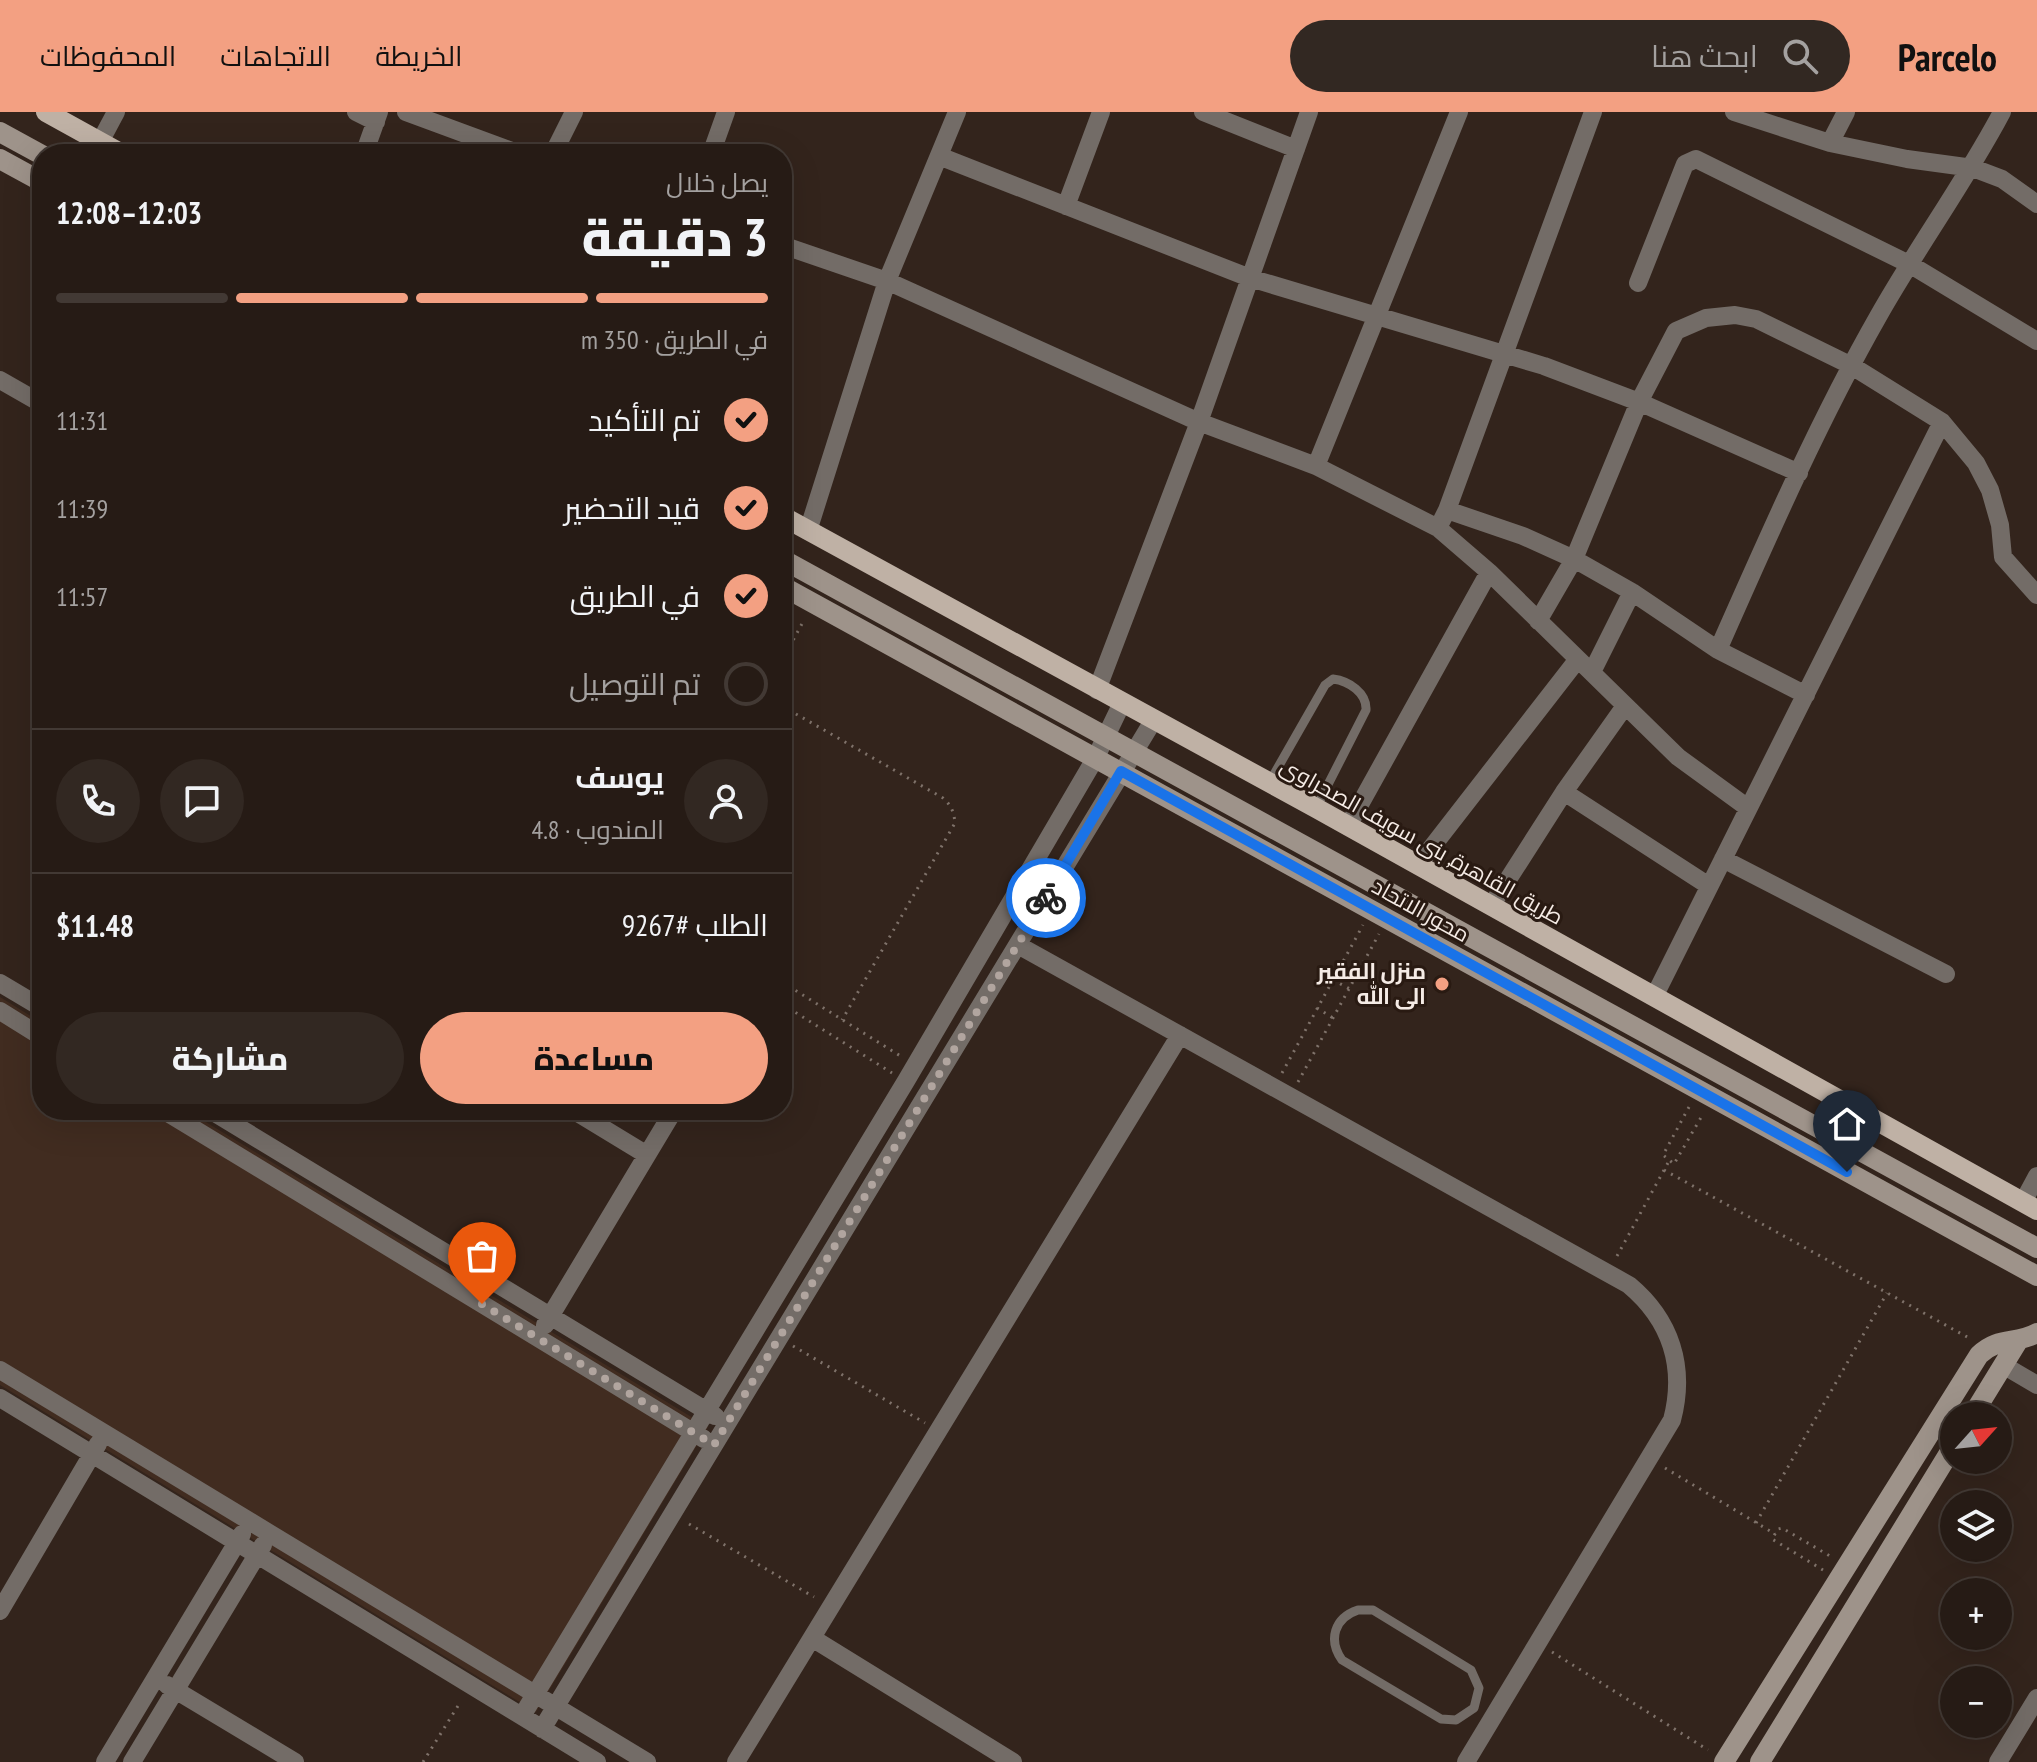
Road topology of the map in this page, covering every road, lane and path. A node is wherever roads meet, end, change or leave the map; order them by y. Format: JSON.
{"nodes":[{"id":1,"x":46,"y":112,"type":"edge"},
{"id":2,"x":116,"y":112,"type":"edge"},
{"id":3,"x":356,"y":112,"type":"edge"},
{"id":4,"x":406,"y":112,"type":"edge"},
{"id":5,"x":574,"y":112,"type":"edge"},
{"id":6,"x":726,"y":112,"type":"edge"},
{"id":7,"x":957,"y":112,"type":"edge"},
{"id":8,"x":1101,"y":112,"type":"edge"},
{"id":9,"x":1203,"y":112,"type":"edge"},
{"id":10,"x":1309,"y":112,"type":"edge"},
{"id":11,"x":1459,"y":112,"type":"edge"},
{"id":12,"x":1593,"y":112,"type":"edge"},
{"id":13,"x":1734,"y":112,"type":"edge"},
{"id":14,"x":1846,"y":112,"type":"edge"},
{"id":15,"x":2002,"y":112,"type":"edge"},
{"id":16,"x":378,"y":117,"type":"edge"},
{"id":17,"x":0,"y":132,"type":"edge"},
{"id":18,"x":100,"y":142,"type":"junction"},
{"id":19,"x":1830,"y":143,"type":"junction"},
{"id":20,"x":104,"y":144,"type":"edge"},
{"id":21,"x":368,"y":144,"type":"edge"},
{"id":22,"x":493,"y":144,"type":"edge"},
{"id":23,"x":558,"y":144,"type":"edge"},
{"id":24,"x":715,"y":144,"type":"edge"},
{"id":25,"x":1296,"y":149,"type":"junction"},
{"id":26,"x":32,"y":150,"type":"edge"},
{"id":27,"x":939,"y":156,"type":"junction"},
{"id":28,"x":0,"y":159,"type":"edge"},
{"id":29,"x":1973,"y":168,"type":"junction"},
{"id":30,"x":32,"y":177,"type":"edge"},
{"id":31,"x":2037,"y":204,"type":"edge"},
{"id":32,"x":1066,"y":206,"type":"junction"},
{"id":33,"x":792,"y":248,"type":"edge"},
{"id":34,"x":1911,"y":265,"type":"junction"},
{"id":35,"x":1250,"y":278,"type":"junction"},
{"id":36,"x":887,"y":281,"type":"junction"},
{"id":37,"x":1638,"y":283,"type":"dead end"},
{"id":38,"x":1378,"y":318,"type":"junction"},
{"id":39,"x":2037,"y":341,"type":"edge"},
{"id":40,"x":1506,"y":353,"type":"junction"},
{"id":41,"x":1852,"y":366,"type":"junction"},
{"id":42,"x":0,"y":380,"type":"edge"},
{"id":43,"x":32,"y":398,"type":"edge"},
{"id":44,"x":1639,"y":402,"type":"junction"},
{"id":45,"x":1199,"y":422,"type":"junction"},
{"id":46,"x":1942,"y":422,"type":"junction"},
{"id":47,"x":1316,"y":466,"type":"junction"},
{"id":48,"x":1799,"y":473,"type":"junction"},
{"id":49,"x":1447,"y":510,"type":"junction"},
{"id":50,"x":792,"y":522,"type":"edge"},
{"id":51,"x":1438,"y":528,"type":"junction"},
{"id":52,"x":808,"y":531,"type":"junction"},
{"id":53,"x":1574,"y":559,"type":"junction"},
{"id":54,"x":792,"y":564,"type":"edge"},
{"id":55,"x":1489,"y":572,"type":"junction"},
{"id":56,"x":792,"y":591,"type":"edge"},
{"id":57,"x":1632,"y":592,"type":"junction"},
{"id":58,"x":2037,"y":595,"type":"edge"},
{"id":59,"x":813,"y":603,"type":"junction"},
{"id":60,"x":1538,"y":621,"type":"junction"},
{"id":61,"x":792,"y":642,"type":"edge"},
{"id":62,"x":1718,"y":650,"type":"junction"},
{"id":63,"x":1585,"y":665,"type":"junction"},
{"id":64,"x":1097,"y":690,"type":"junction"},
{"id":65,"x":1806,"y":695,"type":"junction"},
{"id":66,"x":1122,"y":703,"type":"junction"},
{"id":67,"x":1625,"y":706,"type":"junction"},
{"id":68,"x":792,"y":712,"type":"edge"},
{"id":69,"x":1153,"y":721,"type":"junction"},
{"id":70,"x":1105,"y":735,"type":"junction"},
{"id":71,"x":1134,"y":752,"type":"junction"},
{"id":72,"x":1096,"y":757,"type":"junction"},
{"id":73,"x":1121,"y":771,"type":"junction"},
{"id":74,"x":1269,"y":783,"type":"junction"},
{"id":75,"x":1564,"y":792,"type":"junction"},
{"id":76,"x":1316,"y":808,"type":"junction"},
{"id":77,"x":1748,"y":808,"type":"junction"},
{"id":78,"x":1348,"y":826,"type":"junction"},
{"id":79,"x":1723,"y":859,"type":"junction"},
{"id":80,"x":1418,"y":865,"type":"junction"},
{"id":81,"x":1709,"y":886,"type":"junction"},
{"id":82,"x":1491,"y":906,"type":"junction"},
{"id":83,"x":1380,"y":914,"type":"junction"},
{"id":84,"x":1018,"y":945,"type":"junction"},
{"id":85,"x":1946,"y":974,"type":"dead end"},
{"id":86,"x":1333,"y":980,"type":"junction"},
{"id":87,"x":0,"y":983,"type":"edge"},
{"id":88,"x":792,"y":988,"type":"edge"},
{"id":89,"x":1350,"y":989,"type":"junction"},
{"id":90,"x":1654,"y":997,"type":"junction"},
{"id":91,"x":32,"y":1002,"type":"edge"},
{"id":92,"x":1317,"y":1008,"type":"junction"},
{"id":93,"x":792,"y":1009,"type":"edge"},
{"id":94,"x":0,"y":1011,"type":"edge"},
{"id":95,"x":1333,"y":1018,"type":"junction"},
{"id":96,"x":842,"y":1020,"type":"junction"},
{"id":97,"x":32,"y":1031,"type":"edge"},
{"id":98,"x":1180,"y":1035,"type":"junction"},
{"id":99,"x":910,"y":1073,"type":"junction"},
{"id":100,"x":1282,"y":1091,"type":"junction"},
{"id":101,"x":1705,"y":1093,"type":"junction"},
{"id":102,"x":179,"y":1120,"type":"edge"},
{"id":103,"x":216,"y":1120,"type":"edge"},
{"id":104,"x":232,"y":1120,"type":"edge"},
{"id":105,"x":589,"y":1120,"type":"edge"},
{"id":106,"x":668,"y":1120,"type":"edge"},
{"id":107,"x":209,"y":1138,"type":"junction"},
{"id":108,"x":647,"y":1155,"type":"junction"},
{"id":109,"x":1669,"y":1161,"type":"junction"},
{"id":110,"x":1664,"y":1170,"type":"junction"},
{"id":111,"x":2037,"y":1176,"type":"edge"},
{"id":112,"x":2030,"y":1206,"type":"edge"},
{"id":113,"x":2037,"y":1248,"type":"edge"},
{"id":114,"x":1608,"y":1273,"type":"junction"},
{"id":115,"x":2037,"y":1276,"type":"edge"},
{"id":116,"x":1887,"y":1293,"type":"junction"},
{"id":117,"x":550,"y":1316,"type":"junction"},
{"id":118,"x":2027,"y":1337,"type":"edge"},
{"id":119,"x":537,"y":1338,"type":"junction"},
{"id":120,"x":779,"y":1338,"type":"junction"},
{"id":121,"x":1987,"y":1348,"type":"junction"},
{"id":122,"x":2003,"y":1365,"type":"junction"},
{"id":123,"x":0,"y":1370,"type":"edge"},
{"id":124,"x":2037,"y":1385,"type":"edge"},
{"id":125,"x":0,"y":1398,"type":"edge"},
{"id":126,"x":1981,"y":1402,"type":"edge"},
{"id":127,"x":707,"y":1411,"type":"junction"},
{"id":128,"x":727,"y":1424,"type":"junction"},
{"id":129,"x":938,"y":1431,"type":"junction"},
{"id":130,"x":104,"y":1433,"type":"junction"},
{"id":131,"x":694,"y":1433,"type":"junction"},
{"id":132,"x":714,"y":1445,"type":"junction"},
{"id":133,"x":92,"y":1454,"type":"junction"},
{"id":134,"x":1650,"y":1458,"type":"junction"},
{"id":135,"x":1940,"y":1468,"type":"edge"},
{"id":136,"x":673,"y":1514,"type":"junction"},
{"id":137,"x":250,"y":1521,"type":"junction"},
{"id":138,"x":1756,"y":1523,"type":"junction"},
{"id":139,"x":270,"y":1534,"type":"junction"},
{"id":140,"x":1775,"y":1534,"type":"junction"},
{"id":141,"x":237,"y":1543,"type":"junction"},
{"id":142,"x":257,"y":1555,"type":"junction"},
{"id":143,"x":1843,"y":1572,"type":"junction"},
{"id":144,"x":831,"y":1607,"type":"junction"},
{"id":145,"x":0,"y":1611,"type":"edge"},
{"id":146,"x":812,"y":1638,"type":"junction"},
{"id":147,"x":1538,"y":1644,"type":"junction"},
{"id":148,"x":156,"y":1678,"type":"junction"},
{"id":149,"x":471,"y":1685,"type":"junction"},
{"id":150,"x":176,"y":1690,"type":"junction"},
{"id":151,"x":535,"y":1694,"type":"junction"},
{"id":152,"x":2037,"y":1698,"type":"edge"},
{"id":153,"x":556,"y":1707,"type":"junction"},
{"id":154,"x":1474,"y":1708,"type":"junction"},
{"id":155,"x":522,"y":1716,"type":"junction"},
{"id":156,"x":1492,"y":1720,"type":"junction"},
{"id":157,"x":542,"y":1729,"type":"junction"},
{"id":158,"x":105,"y":1762,"type":"edge"},
{"id":159,"x":132,"y":1762,"type":"edge"},
{"id":160,"x":295,"y":1762,"type":"edge"},
{"id":161,"x":423,"y":1762,"type":"edge"},
{"id":162,"x":597,"y":1762,"type":"edge"},
{"id":163,"x":647,"y":1762,"type":"edge"},
{"id":164,"x":736,"y":1762,"type":"edge"},
{"id":165,"x":1013,"y":1762,"type":"edge"},
{"id":166,"x":1466,"y":1762,"type":"edge"},
{"id":167,"x":1725,"y":1762,"type":"edge"},
{"id":168,"x":1760,"y":1762,"type":"edge"},
{"id":169,"x":1998,"y":1762,"type":"edge"}],
"edges":[{"from":1,"to":18,"type":"main road"},
{"from":2,"to":18,"type":"street"},
{"from":3,"to":16,"type":"street"},
{"from":4,"to":22,"type":"street"},
{"from":5,"to":23,"type":"street"},
{"from":6,"to":24,"type":"street"},
{"from":7,"to":27,"type":"street"},
{"from":8,"to":32,"type":"street"},
{"from":9,"to":25,"type":"street"},
{"from":10,"to":25,"type":"street"},
{"from":11,"to":38,"type":"street"},
{"from":12,"to":40,"type":"street"},
{"from":13,"to":19,"type":"street"},
{"from":14,"to":19,"type":"street"},
{"from":15,"to":29,"type":"street"},
{"from":16,"to":21,"type":"street"},
{"from":17,"to":26,"type":"street"},
{"from":18,"to":20,"type":"main road"},
{"from":19,"to":29,"type":"street"},
{"from":25,"to":35,"type":"street"},
{"from":27,"to":32,"type":"street"},
{"from":27,"to":36,"type":"street"},
{"from":28,"to":30,"type":"street"},
{"from":29,"to":31,"type":"street"},
{"from":29,"to":34,"type":"street"},
{"from":32,"to":35,"type":"street"},
{"from":33,"to":36,"type":"street"},
{"from":34,"to":37,"type":"street"},
{"from":34,"to":39,"type":"street"},
{"from":34,"to":41,"type":"street"},
{"from":35,"to":38,"type":"street"},
{"from":35,"to":45,"type":"street"},
{"from":36,"to":45,"type":"street"},
{"from":36,"to":52,"type":"street"},
{"from":38,"to":40,"type":"street"},
{"from":38,"to":47,"type":"street"},
{"from":40,"to":44,"type":"street"},
{"from":40,"to":49,"type":"street"},
{"from":41,"to":44,"type":"street"},
{"from":41,"to":46,"type":"street"},
{"from":41,"to":48,"type":"street"},
{"from":42,"to":43,"type":"street"},
{"from":44,"to":48,"type":"street"},
{"from":44,"to":53,"type":"street"},
{"from":45,"to":47,"type":"street"},
{"from":45,"to":64,"type":"street"},
{"from":46,"to":58,"type":"street"},
{"from":46,"to":65,"type":"street"},
{"from":47,"to":51,"type":"street"},
{"from":48,"to":62,"type":"street"},
{"from":49,"to":51,"type":"street"},
{"from":49,"to":53,"type":"street"},
{"from":50,"to":52,"type":"main road","name":"طريق القاهرة, بنى سويف الصحراوى"},
{"from":51,"to":55,"type":"street"},
{"from":52,"to":64,"type":"main road","name":"طريق القاهرة, بنى سويف الصحراوى"},
{"from":53,"to":57,"type":"street"},
{"from":53,"to":60,"type":"street"},
{"from":54,"to":70,"type":"street","name":"محور الاتحاد"},
{"from":55,"to":60,"type":"street"},
{"from":55,"to":78,"type":"street"},
{"from":56,"to":59,"type":"street","name":"محور الاتحاد"},
{"from":57,"to":62,"type":"street"},
{"from":57,"to":63,"type":"street"},
{"from":59,"to":61,"type":"path"},
{"from":59,"to":72,"type":"street","name":"محور الاتحاد"},
{"from":60,"to":63,"type":"street"},
{"from":62,"to":65,"type":"street"},
{"from":63,"to":67,"type":"street"},
{"from":63,"to":80,"type":"street"},
{"from":64,"to":66,"type":"main road","name":"طريق القاهرة, بنى سويف الصحراوى"},
{"from":65,"to":77,"type":"street"},
{"from":66,"to":69,"type":"main road","name":"طريق القاهرة, بنى سويف الصحراوى"},
{"from":66,"to":70,"type":"street"},
{"from":67,"to":75,"type":"street"},
{"from":67,"to":77,"type":"street"},
{"from":68,"to":96,"type":"path"},
{"from":69,"to":71,"type":"street"},
{"from":69,"to":74,"type":"main road","name":"طريق القاهرة, بنى سويف الصحراوى"},
{"from":70,"to":71,"type":"street","name":"محور الاتحاد"},
{"from":70,"to":72,"type":"street"},
{"from":71,"to":73,"type":"street"},
{"from":71,"to":113,"type":"street","name":"محور الاتحاد"},
{"from":72,"to":73,"type":"street","name":"محور الاتحاد"},
{"from":72,"to":99,"type":"street"},
{"from":73,"to":83,"type":"street","name":"محور الاتحاد"},
{"from":73,"to":84,"type":"street"},
{"from":74,"to":76,"type":"main road","name":"طريق القاهرة, بنى سويف الصحراوى"},
{"from":74,"to":76,"type":"lane"},
{"from":75,"to":81,"type":"street"},
{"from":75,"to":82,"type":"street"},
{"from":76,"to":78,"type":"main road","name":"طريق القاهرة, بنى سويف الصحراوى"},
{"from":77,"to":79,"type":"street"},
{"from":78,"to":80,"type":"main road","name":"طريق القاهرة, بنى سويف الصحراوى"},
{"from":79,"to":81,"type":"street"},
{"from":79,"to":85,"type":"street"},
{"from":80,"to":82,"type":"main road","name":"طريق القاهرة, بنى سويف الصحراوى"},
{"from":81,"to":90,"type":"street"},
{"from":82,"to":90,"type":"main road","name":"طريق القاهرة, بنى سويف الصحراوى"},
{"from":83,"to":86,"type":"path"},
{"from":83,"to":89,"type":"path"},
{"from":83,"to":101,"type":"street","name":"محور الاتحاد"},
{"from":84,"to":98,"type":"street"},
{"from":84,"to":120,"type":"street"},
{"from":86,"to":89,"type":"path"},
{"from":86,"to":92,"type":"path"},
{"from":87,"to":91,"type":"street"},
{"from":88,"to":96,"type":"path"},
{"from":89,"to":95,"type":"path"},
{"from":90,"to":112,"type":"main road","name":"طريق القاهرة, بنى سويف الصحراوى"},
{"from":92,"to":95,"type":"path"},
{"from":92,"to":100,"type":"path"},
{"from":93,"to":99,"type":"path"},
{"from":94,"to":97,"type":"street"},
{"from":95,"to":100,"type":"path"},
{"from":96,"to":99,"type":"path"},
{"from":98,"to":100,"type":"street"},
{"from":98,"to":129,"type":"street"},
{"from":99,"to":127,"type":"street"},
{"from":100,"to":114,"type":"street"},
{"from":101,"to":109,"type":"path"},
{"from":101,"to":109,"type":"path"},
{"from":101,"to":115,"type":"street","name":"محور الاتحاد"},
{"from":102,"to":107,"type":"street"},
{"from":103,"to":107,"type":"street"},
{"from":104,"to":117,"type":"street"},
{"from":105,"to":108,"type":"street"},
{"from":106,"to":108,"type":"street"},
{"from":107,"to":119,"type":"street"},
{"from":108,"to":117,"type":"street"},
{"from":109,"to":110,"type":"path"},
{"from":110,"to":114,"type":"path"},
{"from":110,"to":116,"type":"path"},
{"from":111,"to":112,"type":"street"},
{"from":114,"to":134,"type":"street"},
{"from":116,"to":121,"type":"path"},
{"from":116,"to":138,"type":"path"},
{"from":117,"to":119,"type":"street"},
{"from":117,"to":127,"type":"street"},
{"from":118,"to":121,"type":"street"},
{"from":118,"to":122,"type":"street"},
{"from":119,"to":131,"type":"street"},
{"from":120,"to":128,"type":"street"},
{"from":120,"to":129,"type":"path"},
{"from":121,"to":143,"type":"street"},
{"from":122,"to":124,"type":"street"},
{"from":122,"to":126,"type":"street"},
{"from":123,"to":130,"type":"street"},
{"from":125,"to":133,"type":"street"},
{"from":127,"to":128,"type":"street"},
{"from":127,"to":131,"type":"street"},
{"from":128,"to":132,"type":"street"},
{"from":129,"to":144,"type":"street"},
{"from":130,"to":133,"type":"street"},
{"from":130,"to":137,"type":"street"},
{"from":131,"to":132,"type":"street"},
{"from":131,"to":151,"type":"street"},
{"from":132,"to":136,"type":"street"},
{"from":133,"to":141,"type":"street"},
{"from":133,"to":145,"type":"street"},
{"from":134,"to":138,"type":"path"},
{"from":134,"to":147,"type":"street"},
{"from":135,"to":168,"type":"street"},
{"from":136,"to":144,"type":"path"},
{"from":136,"to":153,"type":"street"},
{"from":137,"to":139,"type":"street"},
{"from":137,"to":141,"type":"street"},
{"from":138,"to":140,"type":"path"},
{"from":139,"to":142,"type":"street"},
{"from":139,"to":151,"type":"street"},
{"from":140,"to":143,"type":"path"},
{"from":140,"to":143,"type":"path"},
{"from":141,"to":142,"type":"street"},
{"from":141,"to":148,"type":"street"},
{"from":142,"to":149,"type":"street"},
{"from":142,"to":150,"type":"street"},
{"from":143,"to":167,"type":"street"},
{"from":144,"to":146,"type":"street"},
{"from":146,"to":164,"type":"street"},
{"from":146,"to":165,"type":"street"},
{"from":147,"to":156,"type":"street"},
{"from":147,"to":167,"type":"path"},
{"from":148,"to":150,"type":"street"},
{"from":148,"to":158,"type":"street"},
{"from":149,"to":155,"type":"street"},
{"from":149,"to":161,"type":"path"},
{"from":150,"to":159,"type":"street"},
{"from":150,"to":160,"type":"street"},
{"from":151,"to":153,"type":"street"},
{"from":151,"to":155,"type":"street"},
{"from":152,"to":169,"type":"street"},
{"from":153,"to":157,"type":"street"},
{"from":153,"to":163,"type":"street"},
{"from":154,"to":154,"type":"lane"},
{"from":154,"to":156,"type":"lane"},
{"from":155,"to":157,"type":"street"},
{"from":156,"to":166,"type":"street"},
{"from":157,"to":162,"type":"street"}]}
